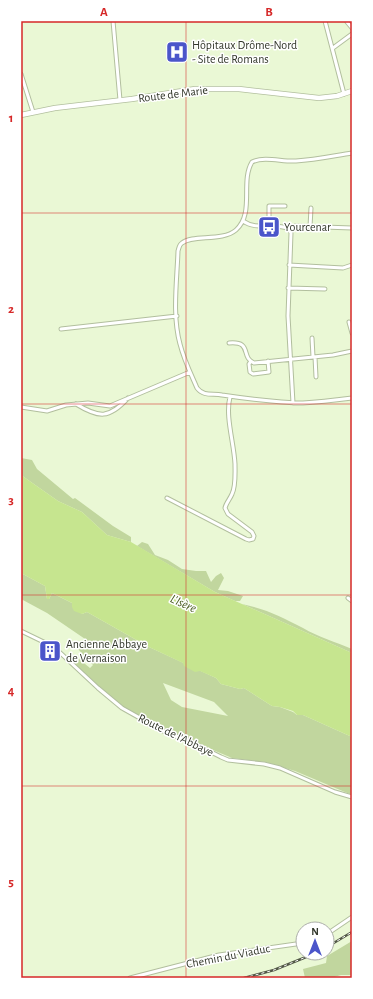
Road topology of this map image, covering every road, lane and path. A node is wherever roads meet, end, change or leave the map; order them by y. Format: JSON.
{"nodes":[{"id":1,"x":113,"y":21,"type":"edge"},
{"id":2,"x":325,"y":21,"type":"edge"},
{"id":3,"x":347,"y":22,"type":"edge"},
{"id":4,"x":352,"y":28,"type":"edge"},
{"id":5,"x":352,"y":34,"type":"edge"},
{"id":6,"x":333,"y":48,"type":"junction"},
{"id":7,"x":21,"y":74,"type":"edge"},
{"id":8,"x":351,"y":93,"type":"edge"},
{"id":9,"x":344,"y":94,"type":"junction"},
{"id":10,"x":120,"y":100,"type":"junction"},
{"id":11,"x":33,"y":112,"type":"junction"},
{"id":12,"x":21,"y":115,"type":"edge"},
{"id":13,"x":352,"y":153,"type":"edge"},
{"id":14,"x":285,"y":206,"type":"dead end"},
{"id":15,"x":310,"y":208,"type":"dead end"},
{"id":16,"x":243,"y":221,"type":"junction"},
{"id":17,"x":269,"y":227,"type":"junction"},
{"id":18,"x":310,"y":227,"type":"junction"},
{"id":19,"x":352,"y":228,"type":"edge"},
{"id":20,"x":289,"y":229,"type":"junction"},
{"id":21,"x":352,"y":265,"type":"edge"},
{"id":22,"x":289,"y":266,"type":"junction"},
{"id":23,"x":288,"y":288,"type":"junction"},
{"id":24,"x":325,"y":289,"type":"dead end"},
{"id":25,"x":176,"y":316,"type":"junction"},
{"id":26,"x":349,"y":322,"type":"dead end"},
{"id":27,"x":61,"y":329,"type":"dead end"},
{"id":28,"x":352,"y":333,"type":"edge"},
{"id":29,"x":312,"y":338,"type":"dead end"},
{"id":30,"x":229,"y":343,"type":"dead end"},
{"id":31,"x":352,"y":351,"type":"edge"},
{"id":32,"x":314,"y":357,"type":"junction"},
{"id":33,"x":291,"y":359,"type":"junction"},
{"id":34,"x":251,"y":361,"type":"junction"},
{"id":35,"x":268,"y":361,"type":"junction"},
{"id":36,"x":190,"y":372,"type":"junction"},
{"id":37,"x":316,"y":377,"type":"dead end"},
{"id":38,"x":129,"y":397,"type":"junction"},
{"id":39,"x":230,"y":397,"type":"junction"},
{"id":40,"x":352,"y":398,"type":"edge"},
{"id":41,"x":293,"y":403,"type":"junction"},
{"id":42,"x":76,"y":404,"type":"junction"},
{"id":43,"x":21,"y":407,"type":"edge"},
{"id":44,"x":167,"y":498,"type":"dead end"},
{"id":45,"x":348,"y":598,"type":"dead end"},
{"id":46,"x":352,"y":601,"type":"edge"},
{"id":47,"x":21,"y":631,"type":"edge"},
{"id":48,"x":352,"y":798,"type":"edge"},
{"id":49,"x":352,"y":917,"type":"edge"},
{"id":50,"x":335,"y":929,"type":"edge"},
{"id":51,"x":295,"y":944,"type":"edge"},
{"id":52,"x":130,"y":978,"type":"edge"}],
"edges":[{"from":1,"to":10,"type":"street"},
{"from":2,"to":6,"type":"street"},
{"from":3,"to":4,"type":"street"},
{"from":5,"to":6,"type":"street"},
{"from":6,"to":9,"type":"street"},
{"from":7,"to":11,"type":"street"},
{"from":8,"to":9,"type":"street","name":"Route de Marie"},
{"from":9,"to":10,"type":"street","name":"Route de Marie"},
{"from":10,"to":11,"type":"street","name":"Route de Marie"},
{"from":11,"to":12,"type":"street","name":"Route de Marie"},
{"from":13,"to":16,"type":"street"},
{"from":14,"to":17,"type":"street"},
{"from":15,"to":18,"type":"street"},
{"from":16,"to":17,"type":"street"},
{"from":16,"to":25,"type":"street"},
{"from":17,"to":20,"type":"street"},
{"from":18,"to":19,"type":"street"},
{"from":18,"to":20,"type":"street"},
{"from":20,"to":22,"type":"street"},
{"from":21,"to":22,"type":"street"},
{"from":22,"to":23,"type":"street"},
{"from":23,"to":24,"type":"street"},
{"from":23,"to":33,"type":"street"},
{"from":25,"to":27,"type":"street"},
{"from":25,"to":36,"type":"street"},
{"from":26,"to":28,"type":"street"},
{"from":29,"to":32,"type":"street"},
{"from":30,"to":34,"type":"street"},
{"from":31,"to":32,"type":"street"},
{"from":32,"to":33,"type":"street"},
{"from":32,"to":37,"type":"street"},
{"from":33,"to":35,"type":"street"},
{"from":33,"to":41,"type":"street"},
{"from":34,"to":35,"type":"street"},
{"from":34,"to":35,"type":"street"},
{"from":36,"to":38,"type":"street"},
{"from":36,"to":39,"type":"street"},
{"from":38,"to":42,"type":"street"},
{"from":38,"to":42,"type":"street"},
{"from":39,"to":41,"type":"street"},
{"from":39,"to":44,"type":"street"},
{"from":40,"to":41,"type":"street"},
{"from":42,"to":43,"type":"street"},
{"from":45,"to":46,"type":"street"},
{"from":47,"to":48,"type":"street","name":"Route de l'Abbaye"},
{"from":49,"to":50,"type":"street"},
{"from":51,"to":52,"type":"street","name":"Chemin du Viaduc"}]}
